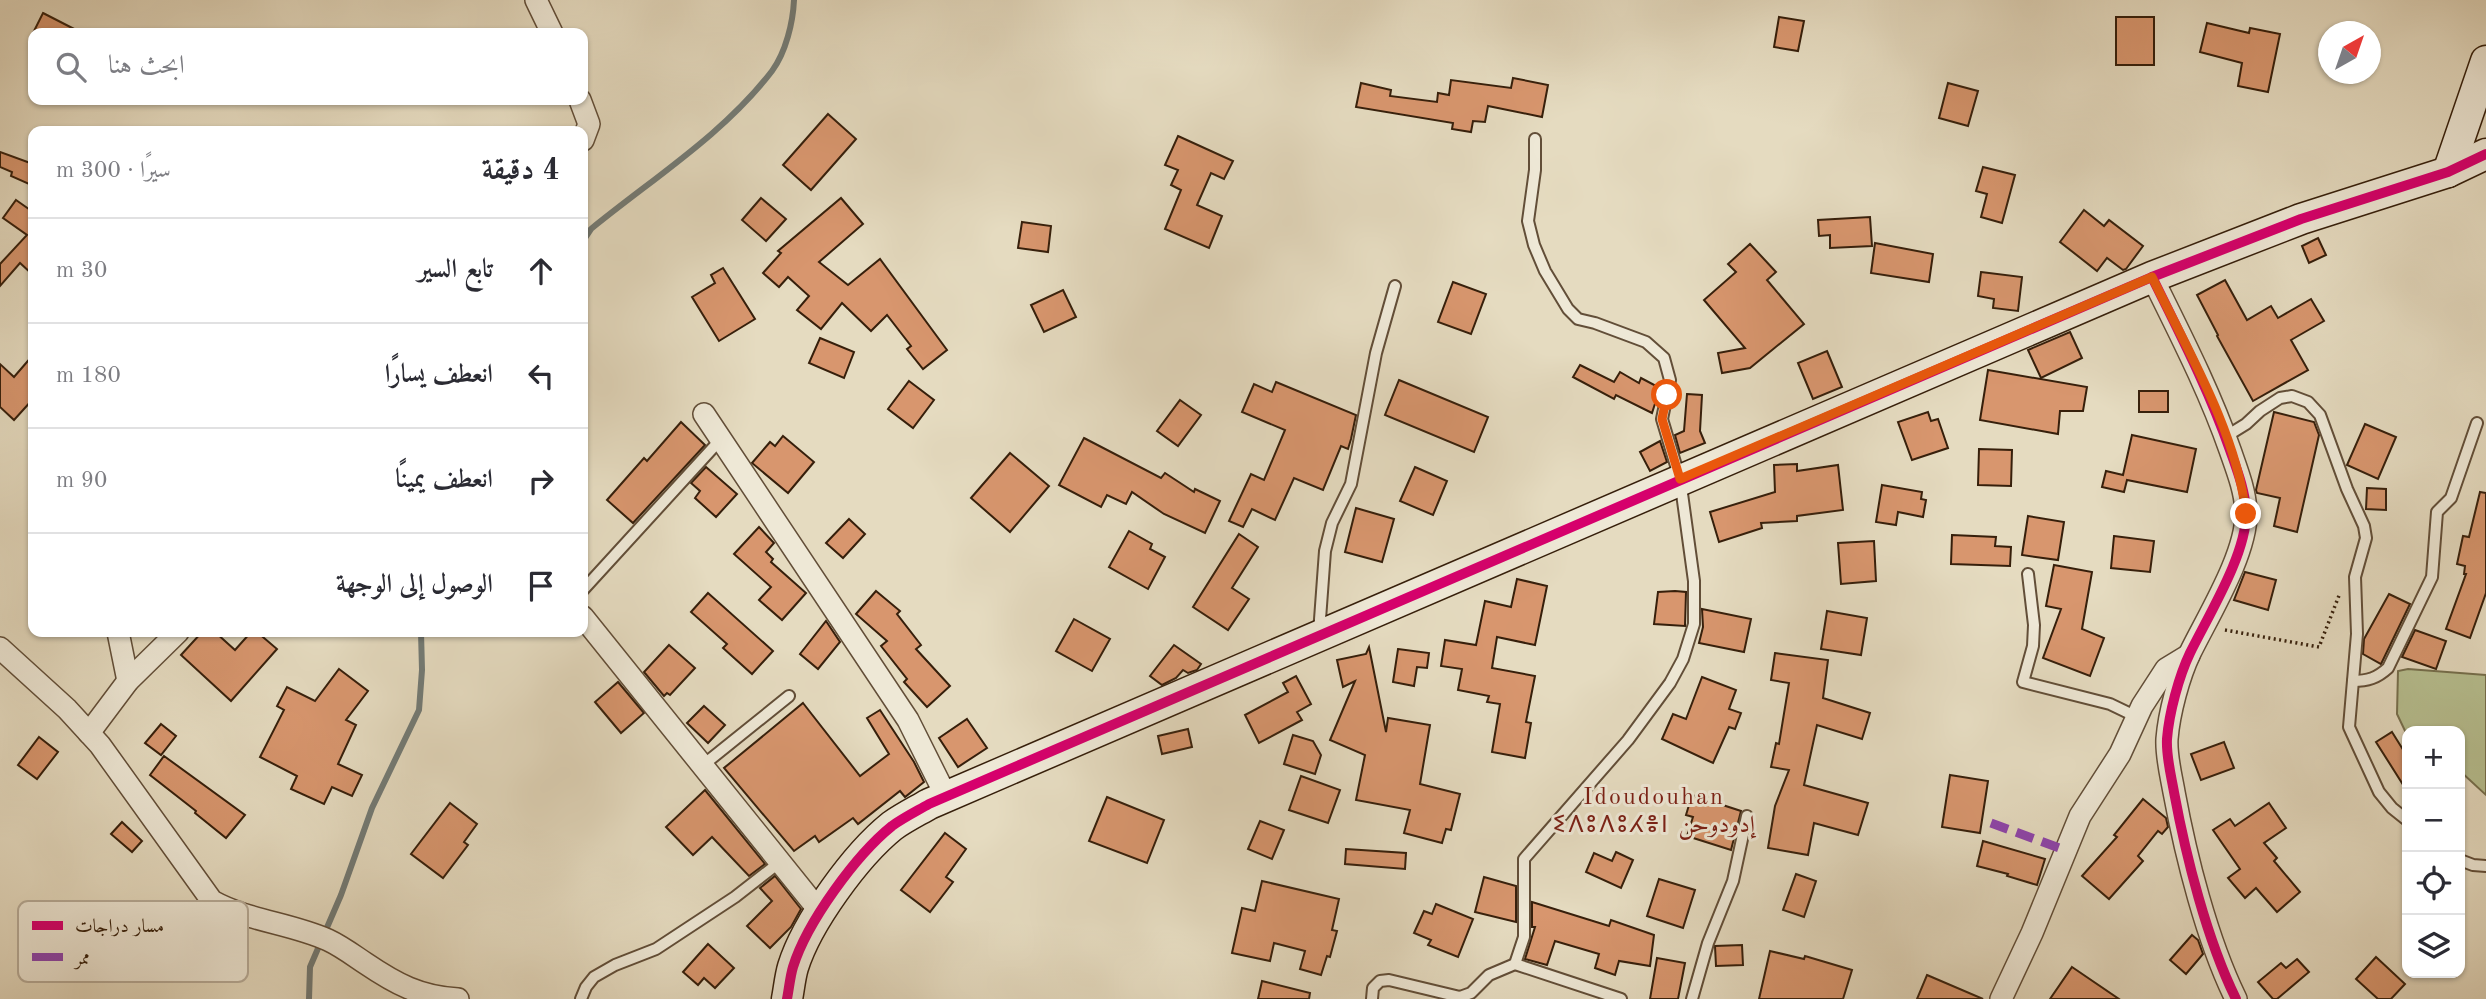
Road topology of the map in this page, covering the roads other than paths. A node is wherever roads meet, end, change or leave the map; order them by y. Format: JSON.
{"nodes":[{"id":1,"x":536,"y":0,"type":"edge"},
{"id":2,"x":550,"y":28,"type":"edge"},
{"id":3,"x":2486,"y":61,"type":"edge"},
{"id":4,"x":582,"y":105,"type":"edge"},
{"id":5,"x":588,"y":127,"type":"edge"},
{"id":6,"x":1535,"y":139,"type":"dead end"},
{"id":7,"x":2486,"y":154,"type":"edge"},
{"id":8,"x":2448,"y":172,"type":"junction"},
{"id":9,"x":2152,"y":277,"type":"junction"},
{"id":10,"x":1395,"y":286,"type":"dead end"},
{"id":11,"x":704,"y":414,"type":"dead end"},
{"id":12,"x":2476,"y":423,"type":"dead end"},
{"id":13,"x":2225,"y":437,"type":"junction"},
{"id":14,"x":721,"y":439,"type":"junction"},
{"id":15,"x":1680,"y":479,"type":"junction"},
{"id":16,"x":2028,"y":574,"type":"dead end"},
{"id":17,"x":588,"y":585,"type":"edge"},
{"id":18,"x":588,"y":623,"type":"edge"},
{"id":19,"x":1319,"y":635,"type":"junction"},
{"id":20,"x":119,"y":637,"type":"edge"},
{"id":21,"x":173,"y":637,"type":"edge"},
{"id":22,"x":0,"y":648,"type":"edge"},
{"id":23,"x":2189,"y":655,"type":"junction"},
{"id":24,"x":128,"y":681,"type":"junction"},
{"id":25,"x":2353,"y":681,"type":"junction"},
{"id":26,"x":789,"y":696,"type":"dead end"},
{"id":27,"x":2137,"y":717,"type":"junction"},
{"id":28,"x":89,"y":733,"type":"junction"},
{"id":29,"x":702,"y":766,"type":"junction"},
{"id":30,"x":946,"y":796,"type":"junction"},
{"id":31,"x":1747,"y":816,"type":"dead end"},
{"id":32,"x":2402,"y":816,"type":"edge"},
{"id":33,"x":780,"y":862,"type":"junction"},
{"id":34,"x":2465,"y":862,"type":"edge"},
{"id":35,"x":2486,"y":866,"type":"edge"},
{"id":36,"x":212,"y":901,"type":"edge"},
{"id":37,"x":821,"y":913,"type":"junction"},
{"id":38,"x":248,"y":916,"type":"edge"},
{"id":39,"x":1515,"y":964,"type":"junction"},
{"id":40,"x":458,"y":999,"type":"edge"},
{"id":41,"x":581,"y":999,"type":"edge"},
{"id":42,"x":787,"y":999,"type":"edge"},
{"id":43,"x":1372,"y":999,"type":"edge"},
{"id":44,"x":1621,"y":999,"type":"edge"},
{"id":45,"x":1692,"y":999,"type":"edge"},
{"id":46,"x":2001,"y":999,"type":"edge"},
{"id":47,"x":2236,"y":999,"type":"edge"}],
"edges":[{"from":1,"to":2,"type":"street"},
{"from":3,"to":8,"type":"street"},
{"from":4,"to":5,"type":"street"},
{"from":6,"to":15,"type":"lane"},
{"from":7,"to":8,"type":"street"},
{"from":8,"to":9,"type":"street"},
{"from":9,"to":13,"type":"street"},
{"from":9,"to":15,"type":"street"},
{"from":10,"to":19,"type":"lane"},
{"from":11,"to":14,"type":"street"},
{"from":12,"to":25,"type":"lane"},
{"from":13,"to":23,"type":"street"},
{"from":13,"to":25,"type":"lane"},
{"from":14,"to":17,"type":"lane"},
{"from":14,"to":30,"type":"street"},
{"from":15,"to":19,"type":"street"},
{"from":15,"to":39,"type":"lane"},
{"from":16,"to":27,"type":"lane"},
{"from":18,"to":29,"type":"street"},
{"from":19,"to":30,"type":"street"},
{"from":20,"to":24,"type":"street"},
{"from":21,"to":24,"type":"street"},
{"from":22,"to":28,"type":"street"},
{"from":23,"to":27,"type":"street"},
{"from":23,"to":47,"type":"street"},
{"from":24,"to":28,"type":"street"},
{"from":25,"to":32,"type":"lane"},
{"from":26,"to":29,"type":"lane"},
{"from":27,"to":46,"type":"street"},
{"from":28,"to":36,"type":"street"},
{"from":29,"to":33,"type":"street"},
{"from":30,"to":37,"type":"street"},
{"from":31,"to":45,"type":"lane"},
{"from":33,"to":37,"type":"street"},
{"from":33,"to":41,"type":"lane"},
{"from":34,"to":35,"type":"lane"},
{"from":37,"to":42,"type":"street"},
{"from":38,"to":40,"type":"street"},
{"from":39,"to":43,"type":"lane"},
{"from":39,"to":44,"type":"lane"}]}
